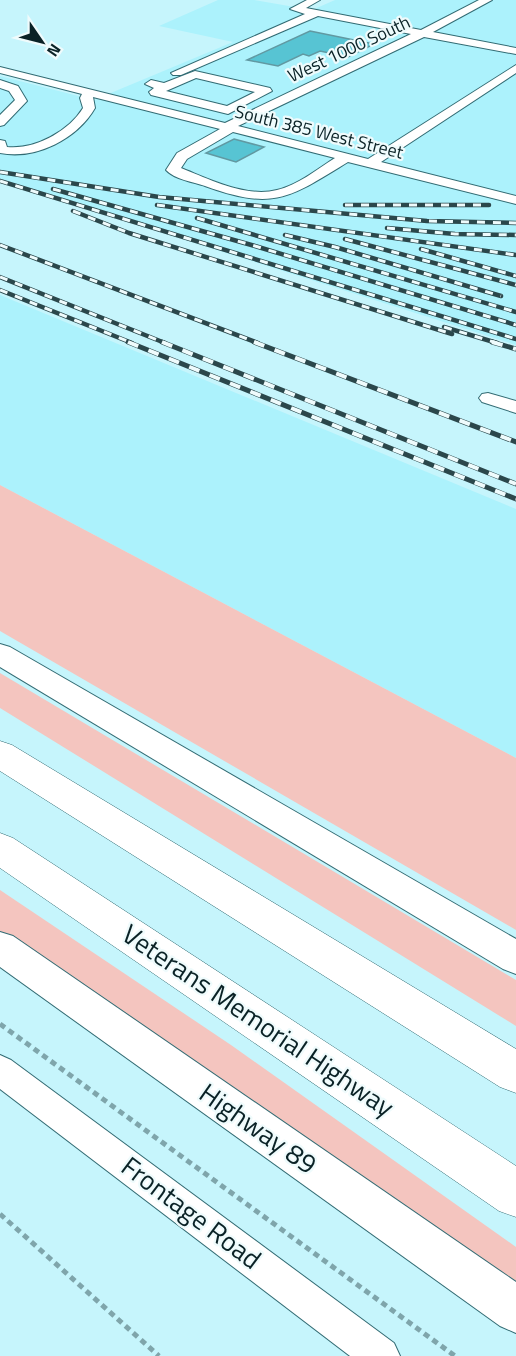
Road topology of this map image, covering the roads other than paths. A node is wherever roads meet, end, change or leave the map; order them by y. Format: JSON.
{"nodes":[{"id":1,"x":315,"y":0,"type":"edge"},
{"id":2,"x":487,"y":0,"type":"edge"},
{"id":3,"x":455,"y":1,"type":"edge"},
{"id":4,"x":473,"y":7,"type":"junction"},
{"id":5,"x":319,"y":12,"type":"junction"},
{"id":6,"x":425,"y":33,"type":"junction"},
{"id":7,"x":516,"y":51,"type":"edge"},
{"id":8,"x":516,"y":68,"type":"edge"},
{"id":9,"x":0,"y":70,"type":"edge"},
{"id":10,"x":0,"y":84,"type":"edge"},
{"id":11,"x":165,"y":87,"type":"junction"},
{"id":12,"x":142,"y":88,"type":"junction"},
{"id":13,"x":89,"y":93,"type":"junction"},
{"id":14,"x":114,"y":100,"type":"junction"},
{"id":15,"x":0,"y":122,"type":"edge"},
{"id":16,"x":229,"y":128,"type":"junction"},
{"id":17,"x":0,"y":144,"type":"edge"},
{"id":18,"x":346,"y":157,"type":"junction"},
{"id":19,"x":370,"y":163,"type":"junction"},
{"id":20,"x":516,"y":200,"type":"edge"},
{"id":21,"x":488,"y":398,"type":"dead end"},
{"id":22,"x":516,"y":407,"type":"edge"},
{"id":23,"x":0,"y":654,"type":"edge"},
{"id":24,"x":0,"y":754,"type":"edge"},
{"id":25,"x":0,"y":848,"type":"edge"},
{"id":26,"x":0,"y":948,"type":"edge"},
{"id":27,"x":516,"y":958,"type":"edge"},
{"id":28,"x":0,"y":1070,"type":"edge"},
{"id":29,"x":516,"y":1073,"type":"edge"},
{"id":30,"x":516,"y":1194,"type":"edge"},
{"id":31,"x":516,"y":1310,"type":"edge"},
{"id":32,"x":381,"y":1356,"type":"edge"}],
"edges":[{"from":1,"to":5,"type":"street"},
{"from":2,"to":4,"type":"street","name":"West 1000 South"},
{"from":3,"to":4,"type":"street"},
{"from":4,"to":6,"type":"street","name":"West 1000 South"},
{"from":5,"to":6,"type":"street"},
{"from":5,"to":12,"type":"street"},
{"from":6,"to":7,"type":"street"},
{"from":6,"to":16,"type":"street","name":"West 1000 South"},
{"from":8,"to":19,"type":"street"},
{"from":9,"to":13,"type":"street","name":"South 385 West Street"},
{"from":10,"to":15,"type":"street"},
{"from":11,"to":11,"type":"street"},
{"from":11,"to":12,"type":"street"},
{"from":12,"to":14,"type":"street"},
{"from":13,"to":14,"type":"street","name":"South 385 West Street"},
{"from":13,"to":17,"type":"street"},
{"from":14,"to":16,"type":"street","name":"South 385 West Street"},
{"from":16,"to":18,"type":"street","name":"South 385 West Street"},
{"from":16,"to":18,"type":"street","name":"West 1000 South"},
{"from":18,"to":19,"type":"street","name":"South 385 West Street"},
{"from":19,"to":20,"type":"street","name":"South 385 West Street"},
{"from":21,"to":22,"type":"street"},
{"from":23,"to":27,"type":"main road"},
{"from":24,"to":29,"type":"highway"},
{"from":25,"to":30,"type":"highway","name":"Veterans Memorial Highway"},
{"from":26,"to":31,"type":"main road","name":"Highway 89"},
{"from":28,"to":32,"type":"street","name":"Frontage Road"}]}
